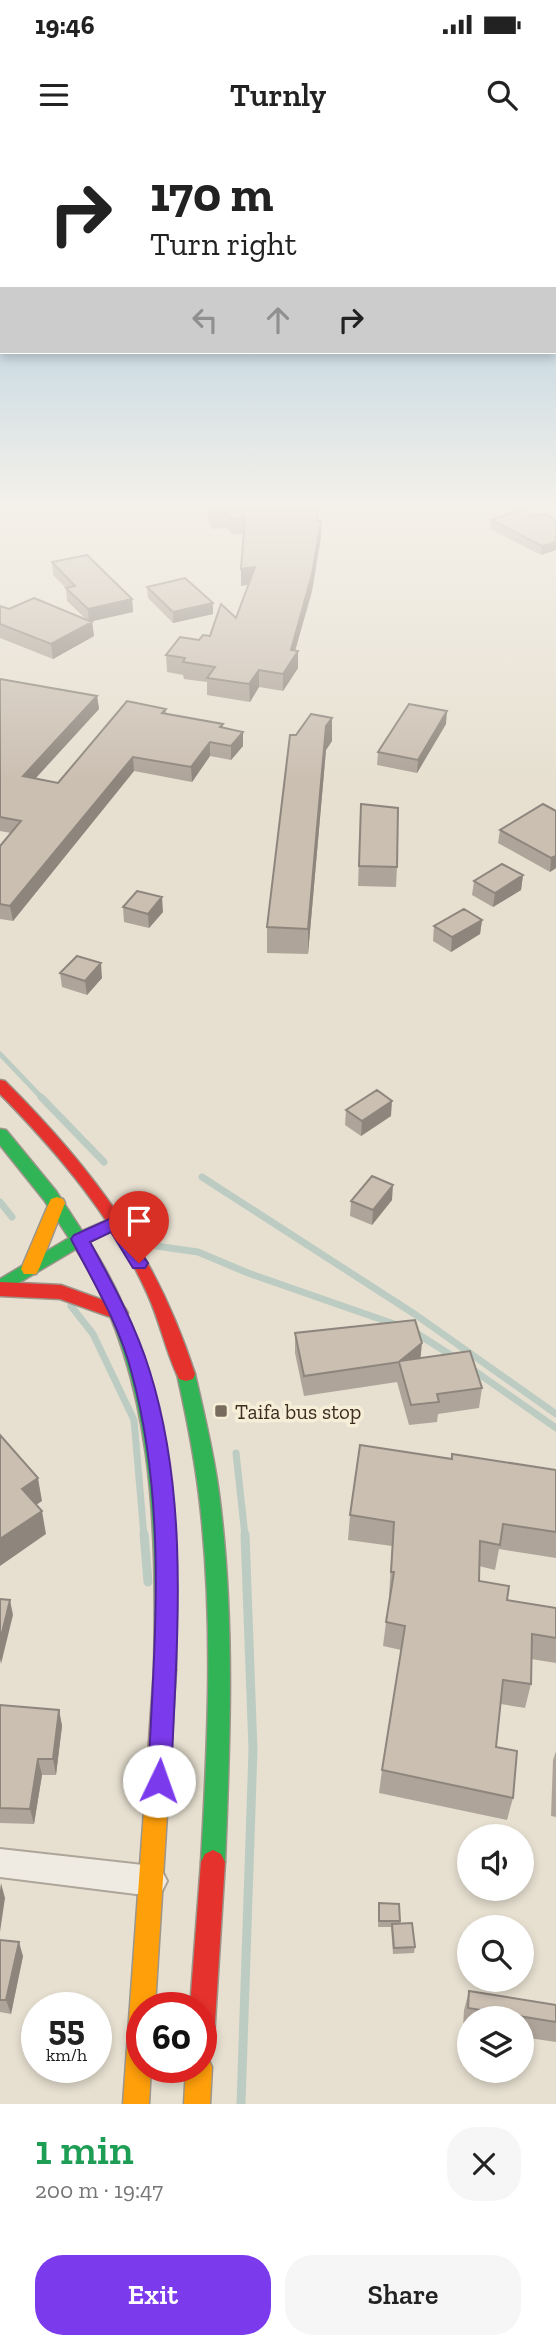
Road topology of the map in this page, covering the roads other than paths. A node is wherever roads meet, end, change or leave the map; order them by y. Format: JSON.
{"nodes":[{"id":1,"x":0,"y":1085,"type":"edge"},
{"id":2,"x":0,"y":1133,"type":"edge"},
{"id":3,"x":57,"y":1203,"type":"junction"},
{"id":4,"x":114,"y":1223,"type":"junction"},
{"id":5,"x":80,"y":1239,"type":"junction"},
{"id":6,"x":30,"y":1269,"type":"junction"},
{"id":7,"x":0,"y":1288,"type":"edge"},
{"id":8,"x":120,"y":1313,"type":"junction"},
{"id":9,"x":0,"y":1863,"type":"edge"},
{"id":10,"x":153,"y":1881,"type":"junction"},
{"id":11,"x":143,"y":1992,"type":"edge"},
{"id":12,"x":204,"y":1992,"type":"edge"},
{"id":13,"x":137,"y":2083,"type":"edge"},
{"id":14,"x":198,"y":2083,"type":"edge"},
{"id":15,"x":136,"y":2104,"type":"edge"},
{"id":16,"x":197,"y":2104,"type":"edge"}],
"edges":[{"from":1,"to":4,"type":"main road"},
{"from":2,"to":3,"type":"main road"},
{"from":3,"to":5,"type":"main road"},
{"from":3,"to":6,"type":"main road"},
{"from":4,"to":5,"type":"main road"},
{"from":4,"to":12,"type":"main road"},
{"from":5,"to":6,"type":"main road"},
{"from":5,"to":8,"type":"main road"},
{"from":6,"to":7,"type":"main road"},
{"from":7,"to":8,"type":"main road"},
{"from":8,"to":10,"type":"main road"},
{"from":9,"to":10,"type":"street"},
{"from":10,"to":11,"type":"main road"},
{"from":13,"to":15,"type":"main road"},
{"from":14,"to":16,"type":"main road"}]}
